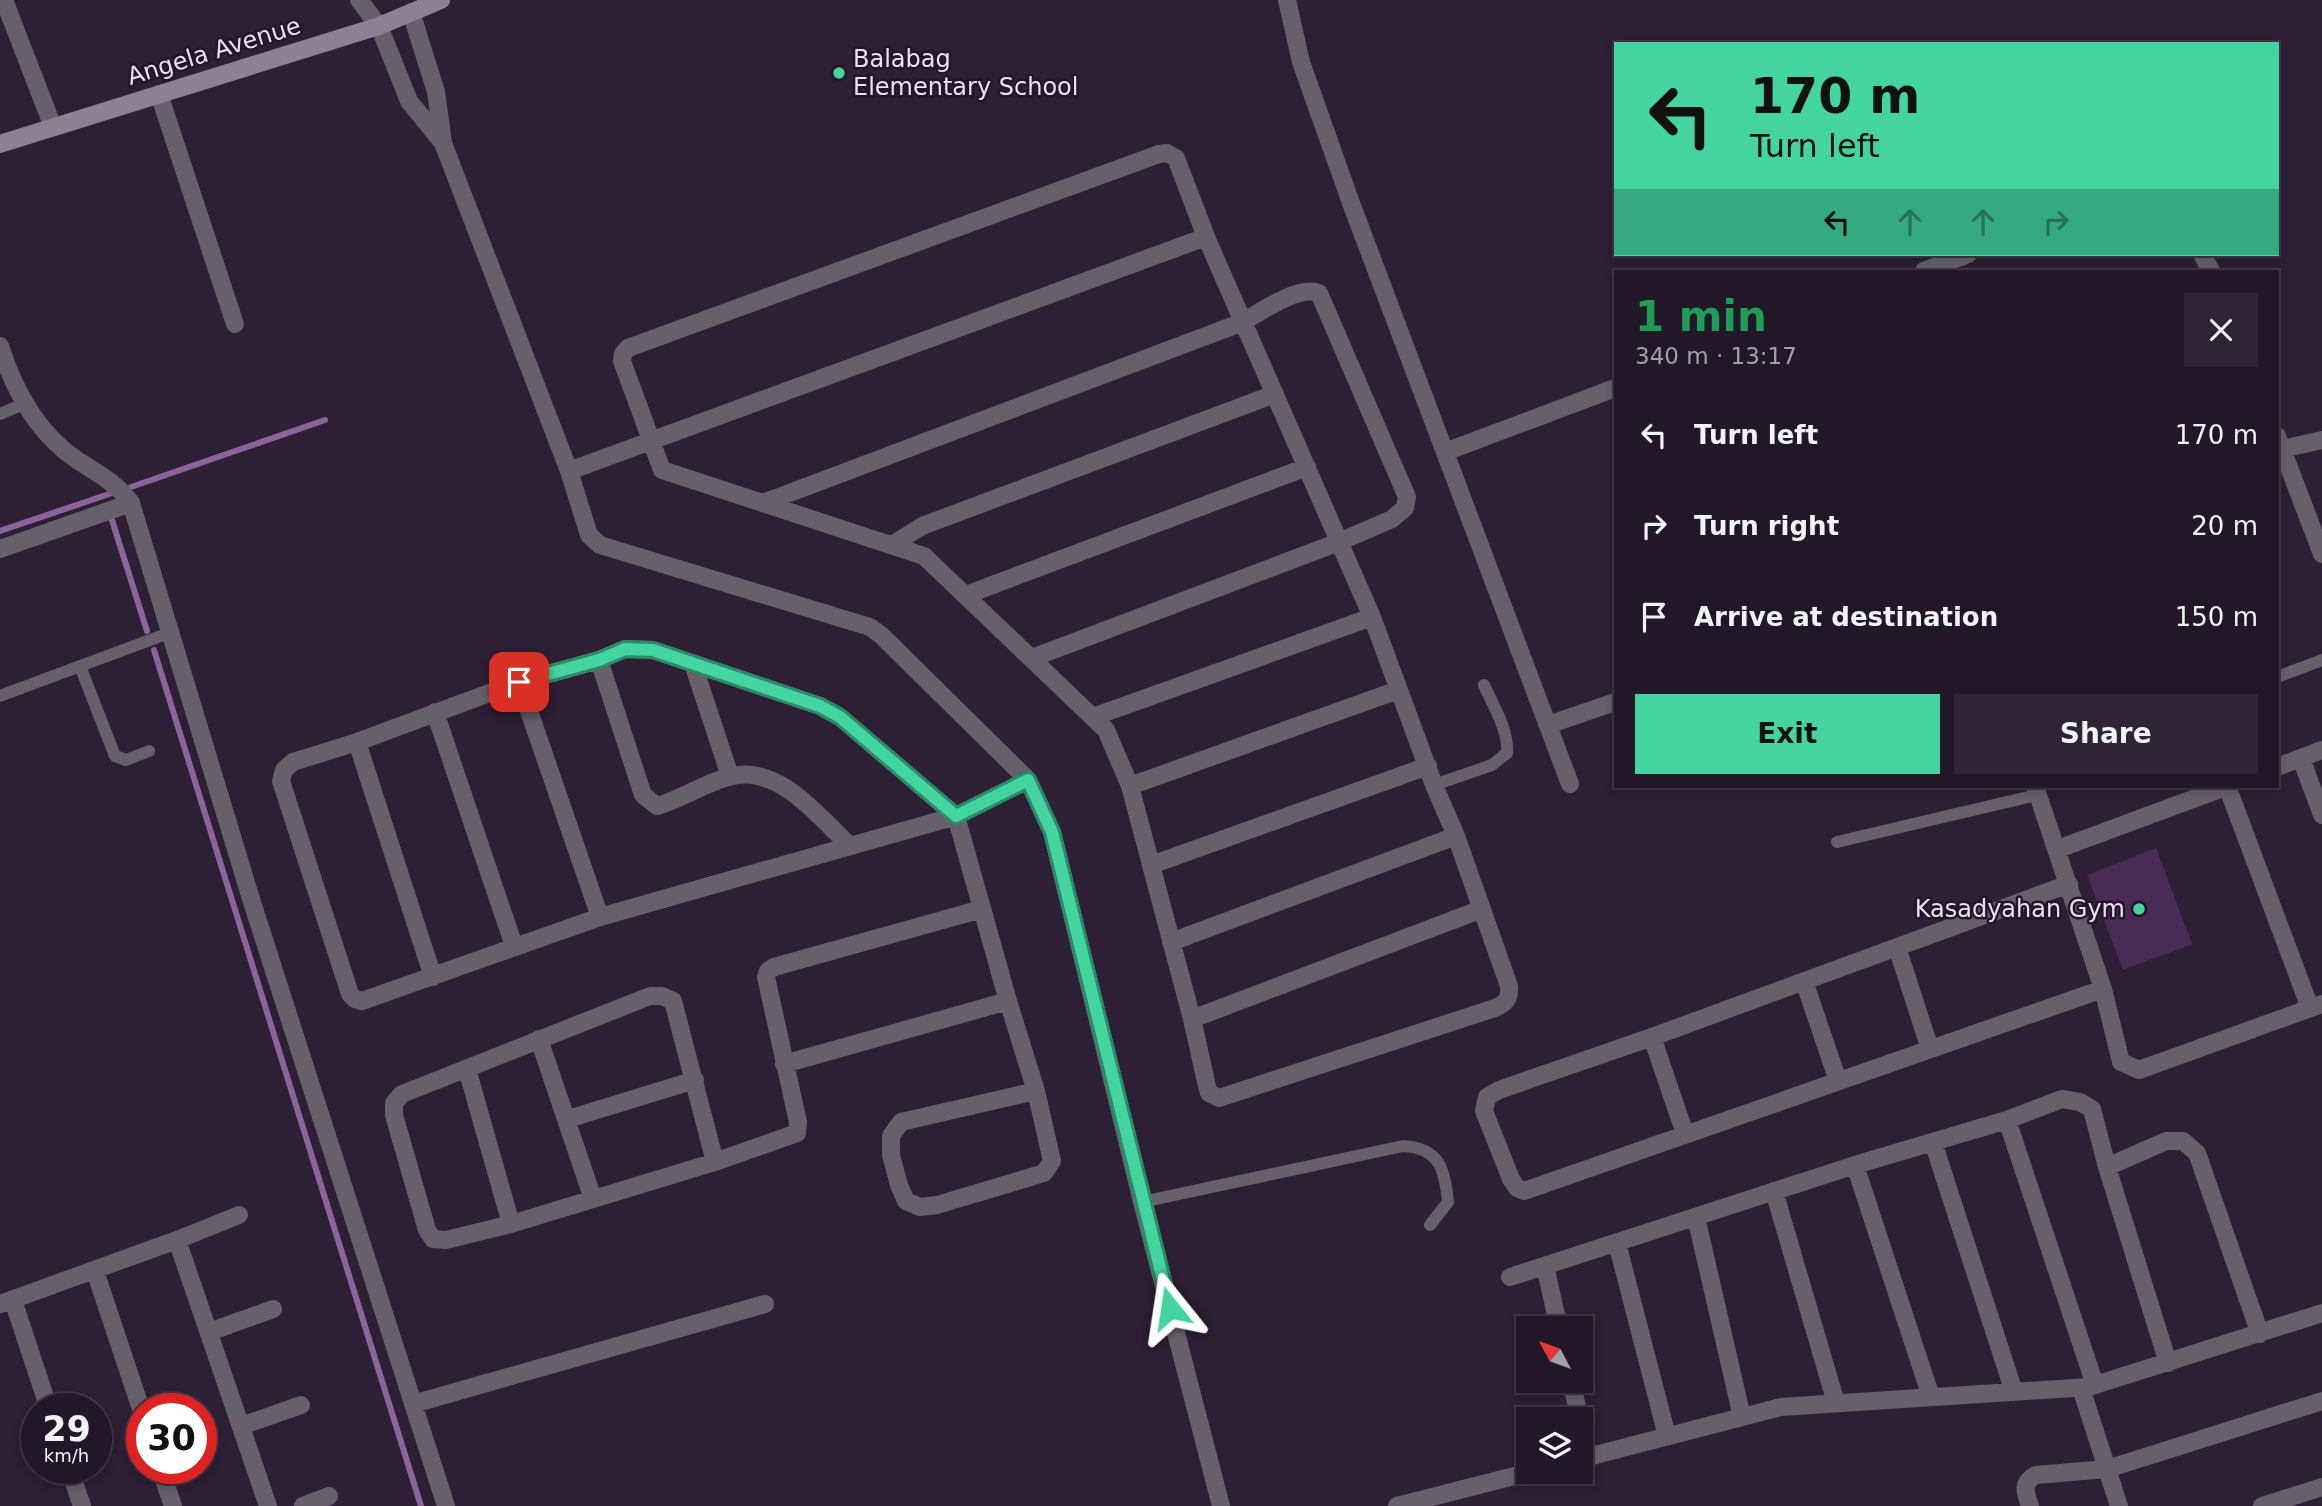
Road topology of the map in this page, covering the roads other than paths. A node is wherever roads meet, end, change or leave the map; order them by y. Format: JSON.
{"nodes":[{"id":1,"x":4,"y":0,"type":"edge"},
{"id":2,"x":359,"y":0,"type":"edge"},
{"id":3,"x":441,"y":0,"type":"edge"},
{"id":4,"x":1287,"y":0,"type":"edge"},
{"id":5,"x":411,"y":12,"type":"junction"},
{"id":6,"x":379,"y":26,"type":"junction"},
{"id":7,"x":159,"y":94,"type":"junction"},
{"id":8,"x":52,"y":127,"type":"junction"},
{"id":9,"x":443,"y":143,"type":"junction"},
{"id":10,"x":0,"y":144,"type":"edge"},
{"id":11,"x":1206,"y":237,"type":"junction"},
{"id":12,"x":1963,"y":256,"type":"edge"},
{"id":13,"x":1927,"y":270,"type":"edge"},
{"id":14,"x":1243,"y":322,"type":"junction"},
{"id":15,"x":235,"y":324,"type":"dead end"},
{"id":16,"x":0,"y":346,"type":"edge"},
{"id":17,"x":1614,"y":388,"type":"edge"},
{"id":18,"x":1275,"y":394,"type":"junction"},
{"id":19,"x":26,"y":404,"type":"junction"},
{"id":20,"x":0,"y":414,"type":"edge"},
{"id":21,"x":652,"y":440,"type":"junction"},
{"id":22,"x":2322,"y":440,"type":"edge"},
{"id":23,"x":2279,"y":443,"type":"edge"},
{"id":24,"x":1445,"y":452,"type":"junction"},
{"id":25,"x":1307,"y":467,"type":"junction"},
{"id":26,"x":569,"y":471,"type":"junction"},
{"id":27,"x":131,"y":503,"type":"junction"},
{"id":28,"x":763,"y":503,"type":"junction"},
{"id":29,"x":1339,"y":542,"type":"junction"},
{"id":30,"x":892,"y":545,"type":"junction"},
{"id":31,"x":0,"y":549,"type":"edge"},
{"id":32,"x":2322,"y":554,"type":"edge"},
{"id":33,"x":965,"y":595,"type":"junction"},
{"id":34,"x":1372,"y":617,"type":"junction"},
{"id":35,"x":169,"y":633,"type":"junction"},
{"id":36,"x":1032,"y":658,"type":"junction"},
{"id":37,"x":599,"y":660,"type":"junction"},
{"id":38,"x":2322,"y":660,"type":"edge"},
{"id":39,"x":693,"y":664,"type":"junction"},
{"id":40,"x":80,"y":666,"type":"junction"},
{"id":41,"x":2279,"y":676,"type":"edge"},
{"id":42,"x":519,"y":682,"type":"junction"},
{"id":43,"x":1485,"y":685,"type":"dead end"},
{"id":44,"x":1398,"y":690,"type":"junction"},
{"id":45,"x":0,"y":696,"type":"edge"},
{"id":46,"x":1614,"y":702,"type":"edge"},
{"id":47,"x":435,"y":712,"type":"junction"},
{"id":48,"x":1093,"y":717,"type":"junction"},
{"id":49,"x":1548,"y":725,"type":"junction"},
{"id":50,"x":357,"y":742,"type":"junction"},
{"id":51,"x":2322,"y":750,"type":"edge"},
{"id":52,"x":149,"y":751,"type":"dead end"},
{"id":53,"x":2301,"y":758,"type":"junction"},
{"id":54,"x":1428,"y":766,"type":"junction"},
{"id":55,"x":2279,"y":767,"type":"edge"},
{"id":56,"x":730,"y":776,"type":"junction"},
{"id":57,"x":1028,"y":780,"type":"junction"},
{"id":58,"x":1570,"y":784,"type":"dead end"},
{"id":59,"x":1434,"y":785,"type":"junction"},
{"id":60,"x":1130,"y":786,"type":"junction"},
{"id":61,"x":2223,"y":788,"type":"edge"},
{"id":62,"x":2229,"y":788,"type":"edge"},
{"id":63,"x":2036,"y":790,"type":"edge"},
{"id":64,"x":2322,"y":815,"type":"edge"},
{"id":65,"x":956,"y":816,"type":"junction"},
{"id":66,"x":1456,"y":836,"type":"junction"},
{"id":67,"x":1836,"y":842,"type":"dead end"},
{"id":68,"x":849,"y":845,"type":"junction"},
{"id":69,"x":2058,"y":849,"type":"junction"},
{"id":70,"x":1151,"y":865,"type":"junction"},
{"id":71,"x":2069,"y":884,"type":"junction"},
{"id":72,"x":982,"y":909,"type":"junction"},
{"id":73,"x":1482,"y":909,"type":"junction"},
{"id":74,"x":600,"y":917,"type":"junction"},
{"id":75,"x":1171,"y":942,"type":"junction"},
{"id":76,"x":514,"y":946,"type":"junction"},
{"id":77,"x":1897,"y":947,"type":"junction"},
{"id":78,"x":433,"y":978,"type":"junction"},
{"id":79,"x":1804,"y":981,"type":"junction"},
{"id":80,"x":2103,"y":989,"type":"junction"},
{"id":81,"x":1008,"y":1001,"type":"junction"},
{"id":82,"x":2316,"y":1006,"type":"edge"},
{"id":83,"x":1192,"y":1019,"type":"junction"},
{"id":84,"x":1652,"y":1037,"type":"junction"},
{"id":85,"x":539,"y":1039,"type":"junction"},
{"id":86,"x":1930,"y":1049,"type":"junction"},
{"id":87,"x":784,"y":1064,"type":"junction"},
{"id":88,"x":467,"y":1069,"type":"junction"},
{"id":89,"x":695,"y":1080,"type":"junction"},
{"id":90,"x":1838,"y":1081,"type":"junction"},
{"id":91,"x":1036,"y":1091,"type":"junction"},
{"id":92,"x":568,"y":1119,"type":"junction"},
{"id":93,"x":2007,"y":1120,"type":"junction"},
{"id":94,"x":1685,"y":1134,"type":"junction"},
{"id":95,"x":1933,"y":1142,"type":"junction"},
{"id":96,"x":715,"y":1162,"type":"junction"},
{"id":97,"x":1855,"y":1165,"type":"junction"},
{"id":98,"x":2107,"y":1167,"type":"junction"},
{"id":99,"x":1774,"y":1191,"type":"junction"},
{"id":100,"x":593,"y":1199,"type":"junction"},
{"id":101,"x":1142,"y":1202,"type":"junction"},
{"id":102,"x":239,"y":1214,"type":"dead end"},
{"id":103,"x":1696,"y":1217,"type":"junction"},
{"id":104,"x":511,"y":1224,"type":"junction"},
{"id":105,"x":1430,"y":1225,"type":"dead end"},
{"id":106,"x":177,"y":1240,"type":"junction"},
{"id":107,"x":1617,"y":1243,"type":"junction"},
{"id":108,"x":1545,"y":1266,"type":"junction"},
{"id":109,"x":95,"y":1271,"type":"junction"},
{"id":110,"x":1510,"y":1278,"type":"dead end"},
{"id":111,"x":6,"y":1302,"type":"edge"},
{"id":112,"x":765,"y":1304,"type":"dead end"},
{"id":113,"x":273,"y":1309,"type":"dead end"},
{"id":114,"x":2322,"y":1313,"type":"edge"},
{"id":115,"x":1556,"y":1316,"type":"edge"},
{"id":116,"x":209,"y":1332,"type":"junction"},
{"id":117,"x":2260,"y":1334,"type":"junction"},
{"id":118,"x":2168,"y":1363,"type":"junction"},
{"id":119,"x":2088,"y":1387,"type":"junction"},
{"id":120,"x":2014,"y":1392,"type":"junction"},
{"id":121,"x":43,"y":1393,"type":"edge"},
{"id":122,"x":136,"y":1393,"type":"edge"},
{"id":123,"x":1931,"y":1397,"type":"junction"},
{"id":124,"x":2322,"y":1401,"type":"edge"},
{"id":125,"x":1836,"y":1403,"type":"junction"},
{"id":126,"x":413,"y":1404,"type":"junction"},
{"id":127,"x":302,"y":1405,"type":"dead end"},
{"id":128,"x":1742,"y":1417,"type":"junction"},
{"id":129,"x":241,"y":1426,"type":"junction"},
{"id":130,"x":1667,"y":1436,"type":"junction"},
{"id":131,"x":1593,"y":1455,"type":"edge"},
{"id":132,"x":2107,"y":1469,"type":"junction"},
{"id":133,"x":1516,"y":1476,"type":"edge"},
{"id":134,"x":74,"y":1484,"type":"edge"},
{"id":135,"x":165,"y":1484,"type":"edge"},
{"id":136,"x":2322,"y":1487,"type":"edge"},
{"id":137,"x":329,"y":1496,"type":"dead end"},
{"id":138,"x":82,"y":1506,"type":"edge"},
{"id":139,"x":173,"y":1506,"type":"edge"},
{"id":140,"x":268,"y":1506,"type":"edge"},
{"id":141,"x":303,"y":1506,"type":"edge"},
{"id":142,"x":446,"y":1506,"type":"edge"},
{"id":143,"x":1221,"y":1506,"type":"edge"},
{"id":144,"x":1397,"y":1506,"type":"edge"},
{"id":145,"x":2030,"y":1506,"type":"edge"},
{"id":146,"x":2119,"y":1506,"type":"edge"},
{"id":147,"x":2262,"y":1506,"type":"edge"}],
"edges":[{"from":1,"to":8,"type":"street"},
{"from":2,"to":6,"type":"street"},
{"from":3,"to":5,"type":"main road","name":"Angela Avenue"},
{"from":4,"to":24,"type":"street"},
{"from":5,"to":6,"type":"main road","name":"Angela Avenue"},
{"from":5,"to":9,"type":"street"},
{"from":6,"to":7,"type":"main road","name":"Angela Avenue"},
{"from":6,"to":9,"type":"street"},
{"from":7,"to":8,"type":"main road","name":"Angela Avenue"},
{"from":7,"to":15,"type":"street"},
{"from":8,"to":10,"type":"main road","name":"Angela Avenue"},
{"from":9,"to":26,"type":"street"},
{"from":11,"to":14,"type":"street"},
{"from":11,"to":21,"type":"street"},
{"from":11,"to":21,"type":"street"},
{"from":12,"to":13,"type":"street"},
{"from":14,"to":18,"type":"street"},
{"from":14,"to":28,"type":"street"},
{"from":14,"to":29,"type":"street"},
{"from":16,"to":19,"type":"street"},
{"from":17,"to":24,"type":"street"},
{"from":18,"to":25,"type":"street"},
{"from":18,"to":30,"type":"street"},
{"from":19,"to":20,"type":"lane"},
{"from":19,"to":27,"type":"street"},
{"from":21,"to":26,"type":"street"},
{"from":21,"to":28,"type":"street"},
{"from":22,"to":23,"type":"street"},
{"from":23,"to":32,"type":"street"},
{"from":24,"to":49,"type":"street"},
{"from":25,"to":29,"type":"street"},
{"from":25,"to":33,"type":"street"},
{"from":26,"to":57,"type":"street"},
{"from":27,"to":31,"type":"street"},
{"from":27,"to":35,"type":"street"},
{"from":28,"to":30,"type":"street"},
{"from":29,"to":34,"type":"street"},
{"from":29,"to":36,"type":"street"},
{"from":30,"to":33,"type":"street"},
{"from":33,"to":36,"type":"street"},
{"from":34,"to":44,"type":"street"},
{"from":34,"to":48,"type":"street"},
{"from":35,"to":40,"type":"lane"},
{"from":35,"to":126,"type":"street"},
{"from":36,"to":48,"type":"street"},
{"from":37,"to":39,"type":"street"},
{"from":37,"to":42,"type":"street"},
{"from":37,"to":56,"type":"street"},
{"from":38,"to":41,"type":"lane"},
{"from":39,"to":56,"type":"street"},
{"from":39,"to":65,"type":"street"},
{"from":40,"to":45,"type":"lane"},
{"from":40,"to":52,"type":"lane"},
{"from":42,"to":47,"type":"street"},
{"from":42,"to":74,"type":"street"},
{"from":43,"to":59,"type":"lane"},
{"from":44,"to":54,"type":"street"},
{"from":44,"to":60,"type":"street"},
{"from":46,"to":49,"type":"street"},
{"from":47,"to":50,"type":"street"},
{"from":47,"to":76,"type":"street"},
{"from":48,"to":60,"type":"street"},
{"from":49,"to":58,"type":"street"},
{"from":50,"to":78,"type":"street"},
{"from":50,"to":78,"type":"street"},
{"from":51,"to":53,"type":"street"},
{"from":53,"to":55,"type":"street"},
{"from":53,"to":64,"type":"street"},
{"from":54,"to":59,"type":"street"},
{"from":54,"to":70,"type":"street"},
{"from":56,"to":68,"type":"street"},
{"from":57,"to":65,"type":"street"},
{"from":57,"to":101,"type":"street"},
{"from":59,"to":66,"type":"street"},
{"from":60,"to":70,"type":"street"},
{"from":61,"to":69,"type":"street"},
{"from":62,"to":82,"type":"street"},
{"from":63,"to":67,"type":"lane"},
{"from":63,"to":69,"type":"street"},
{"from":65,"to":68,"type":"street"},
{"from":65,"to":72,"type":"street"},
{"from":66,"to":73,"type":"street"},
{"from":66,"to":75,"type":"street"},
{"from":68,"to":74,"type":"street"},
{"from":69,"to":71,"type":"street"},
{"from":70,"to":75,"type":"street"},
{"from":71,"to":77,"type":"street"},
{"from":71,"to":80,"type":"street"},
{"from":72,"to":81,"type":"street"},
{"from":72,"to":87,"type":"street"},
{"from":73,"to":83,"type":"street"},
{"from":73,"to":83,"type":"street"},
{"from":74,"to":76,"type":"street"},
{"from":75,"to":83,"type":"street"},
{"from":76,"to":78,"type":"street"},
{"from":77,"to":79,"type":"street"},
{"from":77,"to":86,"type":"street"},
{"from":79,"to":84,"type":"street"},
{"from":79,"to":90,"type":"street"},
{"from":80,"to":82,"type":"street"},
{"from":80,"to":86,"type":"street"},
{"from":81,"to":87,"type":"street"},
{"from":81,"to":91,"type":"street"},
{"from":84,"to":94,"type":"street"},
{"from":84,"to":94,"type":"street"},
{"from":85,"to":88,"type":"street"},
{"from":85,"to":89,"type":"street"},
{"from":85,"to":92,"type":"street"},
{"from":86,"to":90,"type":"street"},
{"from":87,"to":96,"type":"street"},
{"from":88,"to":104,"type":"street"},
{"from":88,"to":104,"type":"street"},
{"from":89,"to":92,"type":"street"},
{"from":89,"to":96,"type":"street"},
{"from":90,"to":94,"type":"street"},
{"from":91,"to":91,"type":"street"},
{"from":92,"to":100,"type":"street"},
{"from":93,"to":95,"type":"street"},
{"from":93,"to":98,"type":"street"},
{"from":93,"to":119,"type":"street"},
{"from":95,"to":97,"type":"street"},
{"from":95,"to":120,"type":"street"},
{"from":96,"to":100,"type":"street"},
{"from":97,"to":99,"type":"street"},
{"from":97,"to":123,"type":"street"},
{"from":98,"to":117,"type":"street"},
{"from":98,"to":118,"type":"street"},
{"from":99,"to":103,"type":"street"},
{"from":99,"to":125,"type":"street"},
{"from":100,"to":104,"type":"street"},
{"from":101,"to":105,"type":"lane"},
{"from":101,"to":143,"type":"street"},
{"from":102,"to":106,"type":"street"},
{"from":103,"to":107,"type":"street"},
{"from":103,"to":128,"type":"street"},
{"from":106,"to":109,"type":"street"},
{"from":106,"to":116,"type":"street"},
{"from":107,"to":108,"type":"street"},
{"from":107,"to":130,"type":"street"},
{"from":108,"to":110,"type":"street"},
{"from":108,"to":115,"type":"street"},
{"from":109,"to":111,"type":"street"},
{"from":109,"to":122,"type":"street"},
{"from":111,"to":121,"type":"street"},
{"from":112,"to":126,"type":"street"},
{"from":113,"to":116,"type":"street"},
{"from":114,"to":117,"type":"street"},
{"from":116,"to":129,"type":"street"},
{"from":117,"to":118,"type":"street"},
{"from":118,"to":119,"type":"street"},
{"from":119,"to":120,"type":"street"},
{"from":119,"to":132,"type":"street"},
{"from":120,"to":123,"type":"street"},
{"from":123,"to":125,"type":"street"},
{"from":124,"to":132,"type":"street"},
{"from":125,"to":128,"type":"street"},
{"from":126,"to":142,"type":"street"},
{"from":127,"to":129,"type":"street"},
{"from":128,"to":130,"type":"street"},
{"from":129,"to":140,"type":"street"},
{"from":130,"to":131,"type":"street"},
{"from":132,"to":145,"type":"street"},
{"from":132,"to":146,"type":"street"},
{"from":133,"to":144,"type":"street"},
{"from":134,"to":138,"type":"street"},
{"from":135,"to":139,"type":"street"},
{"from":136,"to":147,"type":"street"},
{"from":137,"to":141,"type":"street"}]}
